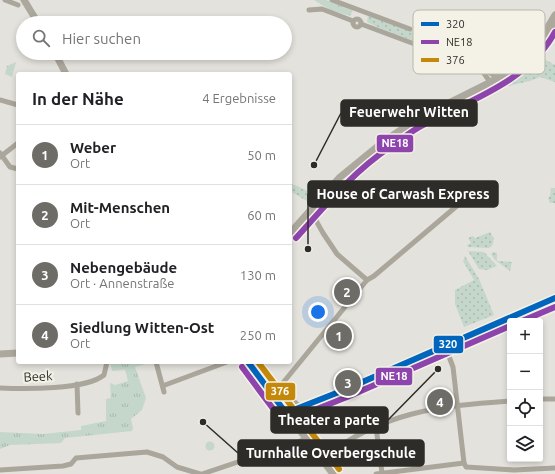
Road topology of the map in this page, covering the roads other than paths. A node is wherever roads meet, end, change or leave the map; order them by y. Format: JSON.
{"nodes":[{"id":1,"x":5,"y":0,"type":"edge"},
{"id":2,"x":24,"y":0,"type":"edge"},
{"id":3,"x":332,"y":0,"type":"edge"},
{"id":4,"x":18,"y":5,"type":"dead end"},
{"id":5,"x":309,"y":10,"type":"dead end"},
{"id":6,"x":361,"y":12,"type":"junction"},
{"id":7,"x":555,"y":15,"type":"edge"},
{"id":8,"x":34,"y":16,"type":"edge"},
{"id":9,"x":360,"y":22,"type":"junction"},
{"id":10,"x":555,"y":25,"type":"edge"},
{"id":11,"x":410,"y":29,"type":"dead end"},
{"id":12,"x":545,"y":33,"type":"edge"},
{"id":13,"x":545,"y":36,"type":"edge"},
{"id":14,"x":413,"y":43,"type":"edge"},
{"id":15,"x":59,"y":60,"type":"edge"},
{"id":16,"x":65,"y":72,"type":"edge"},
{"id":17,"x":484,"y":74,"type":"edge"},
{"id":18,"x":490,"y":74,"type":"edge"},
{"id":19,"x":504,"y":74,"type":"edge"},
{"id":20,"x":498,"y":78,"type":"junction"},
{"id":21,"x":490,"y":82,"type":"junction"},
{"id":22,"x":0,"y":100,"type":"edge"},
{"id":23,"x":16,"y":104,"type":"edge"},
{"id":24,"x":16,"y":145,"type":"edge"},
{"id":25,"x":1,"y":156,"type":"edge"},
{"id":26,"x":16,"y":168,"type":"edge"},
{"id":27,"x":458,"y":204,"type":"dead end"},
{"id":28,"x":308,"y":213,"type":"junction"},
{"id":29,"x":292,"y":231,"type":"edge"},
{"id":30,"x":367,"y":280,"type":"junction"},
{"id":31,"x":555,"y":298,"type":"edge"},
{"id":32,"x":445,"y":346,"type":"junction"},
{"id":33,"x":16,"y":353,"type":"edge"},
{"id":34,"x":0,"y":354,"type":"edge"},
{"id":35,"x":107,"y":364,"type":"edge"},
{"id":36,"x":157,"y":364,"type":"edge"},
{"id":37,"x":222,"y":364,"type":"edge"},
{"id":38,"x":250,"y":364,"type":"edge"},
{"id":39,"x":77,"y":384,"type":"junction"},
{"id":40,"x":165,"y":385,"type":"dead end"},
{"id":41,"x":279,"y":387,"type":"junction"},
{"id":42,"x":0,"y":388,"type":"edge"},
{"id":43,"x":164,"y":392,"type":"dead end"},
{"id":44,"x":273,"y":395,"type":"junction"},
{"id":45,"x":555,"y":398,"type":"edge"},
{"id":46,"x":543,"y":399,"type":"edge"},
{"id":47,"x":507,"y":401,"type":"edge"},
{"id":48,"x":458,"y":405,"type":"junction"},
{"id":49,"x":300,"y":407,"type":"junction"},
{"id":50,"x":78,"y":413,"type":"dead end"},
{"id":51,"x":286,"y":413,"type":"junction"},
{"id":52,"x":376,"y":427,"type":"junction"},
{"id":53,"x":306,"y":439,"type":"junction"},
{"id":54,"x":322,"y":459,"type":"junction"},
{"id":55,"x":464,"y":463,"type":"junction"},
{"id":56,"x":555,"y":468,"type":"edge"},
{"id":57,"x":0,"y":470,"type":"edge"},
{"id":58,"x":190,"y":473,"type":"edge"},
{"id":59,"x":382,"y":473,"type":"edge"},
{"id":60,"x":201,"y":474,"type":"edge"},
{"id":61,"x":333,"y":474,"type":"edge"},
{"id":62,"x":376,"y":474,"type":"edge"}],
"edges":[{"from":1,"to":4,"type":"street"},
{"from":2,"to":8,"type":"main road"},
{"from":3,"to":6,"type":"street"},
{"from":5,"to":9,"type":"street"},
{"from":6,"to":9,"type":"street"},
{"from":6,"to":11,"type":"street"},
{"from":7,"to":12,"type":"main road"},
{"from":9,"to":14,"type":"street"},
{"from":10,"to":13,"type":"main road"},
{"from":15,"to":16,"type":"main road"},
{"from":17,"to":21,"type":"street"},
{"from":18,"to":20,"type":"street"},
{"from":19,"to":20,"type":"main road"},
{"from":20,"to":21,"type":"main road"},
{"from":21,"to":28,"type":"main road"},
{"from":22,"to":23,"type":"street"},
{"from":24,"to":25,"type":"street"},
{"from":25,"to":26,"type":"street"},
{"from":27,"to":30,"type":"street"},
{"from":28,"to":29,"type":"main road"},
{"from":28,"to":30,"type":"street"},
{"from":30,"to":41,"type":"street"},
{"from":31,"to":32,"type":"street"},
{"from":32,"to":48,"type":"street"},
{"from":32,"to":49,"type":"street"},
{"from":33,"to":34,"type":"main road"},
{"from":35,"to":39,"type":"street","name":"Beek"},
{"from":36,"to":43,"type":"street"},
{"from":37,"to":40,"type":"street"},
{"from":38,"to":44,"type":"main road"},
{"from":39,"to":42,"type":"street","name":"Beek"},
{"from":39,"to":50,"type":"street"},
{"from":41,"to":44,"type":"street"},
{"from":41,"to":49,"type":"street"},
{"from":44,"to":51,"type":"main road"},
{"from":45,"to":46,"type":"street"},
{"from":47,"to":48,"type":"street"},
{"from":48,"to":52,"type":"street"},
{"from":48,"to":55,"type":"street"},
{"from":49,"to":51,"type":"street"},
{"from":51,"to":53,"type":"main road"},
{"from":52,"to":54,"type":"street"},
{"from":52,"to":59,"type":"street"},
{"from":53,"to":54,"type":"main road"},
{"from":53,"to":60,"type":"street"},
{"from":54,"to":61,"type":"main road"},
{"from":55,"to":56,"type":"street"},
{"from":55,"to":59,"type":"street"},
{"from":57,"to":58,"type":"street"},
{"from":58,"to":60,"type":"street"},
{"from":59,"to":62,"type":"street"}]}
